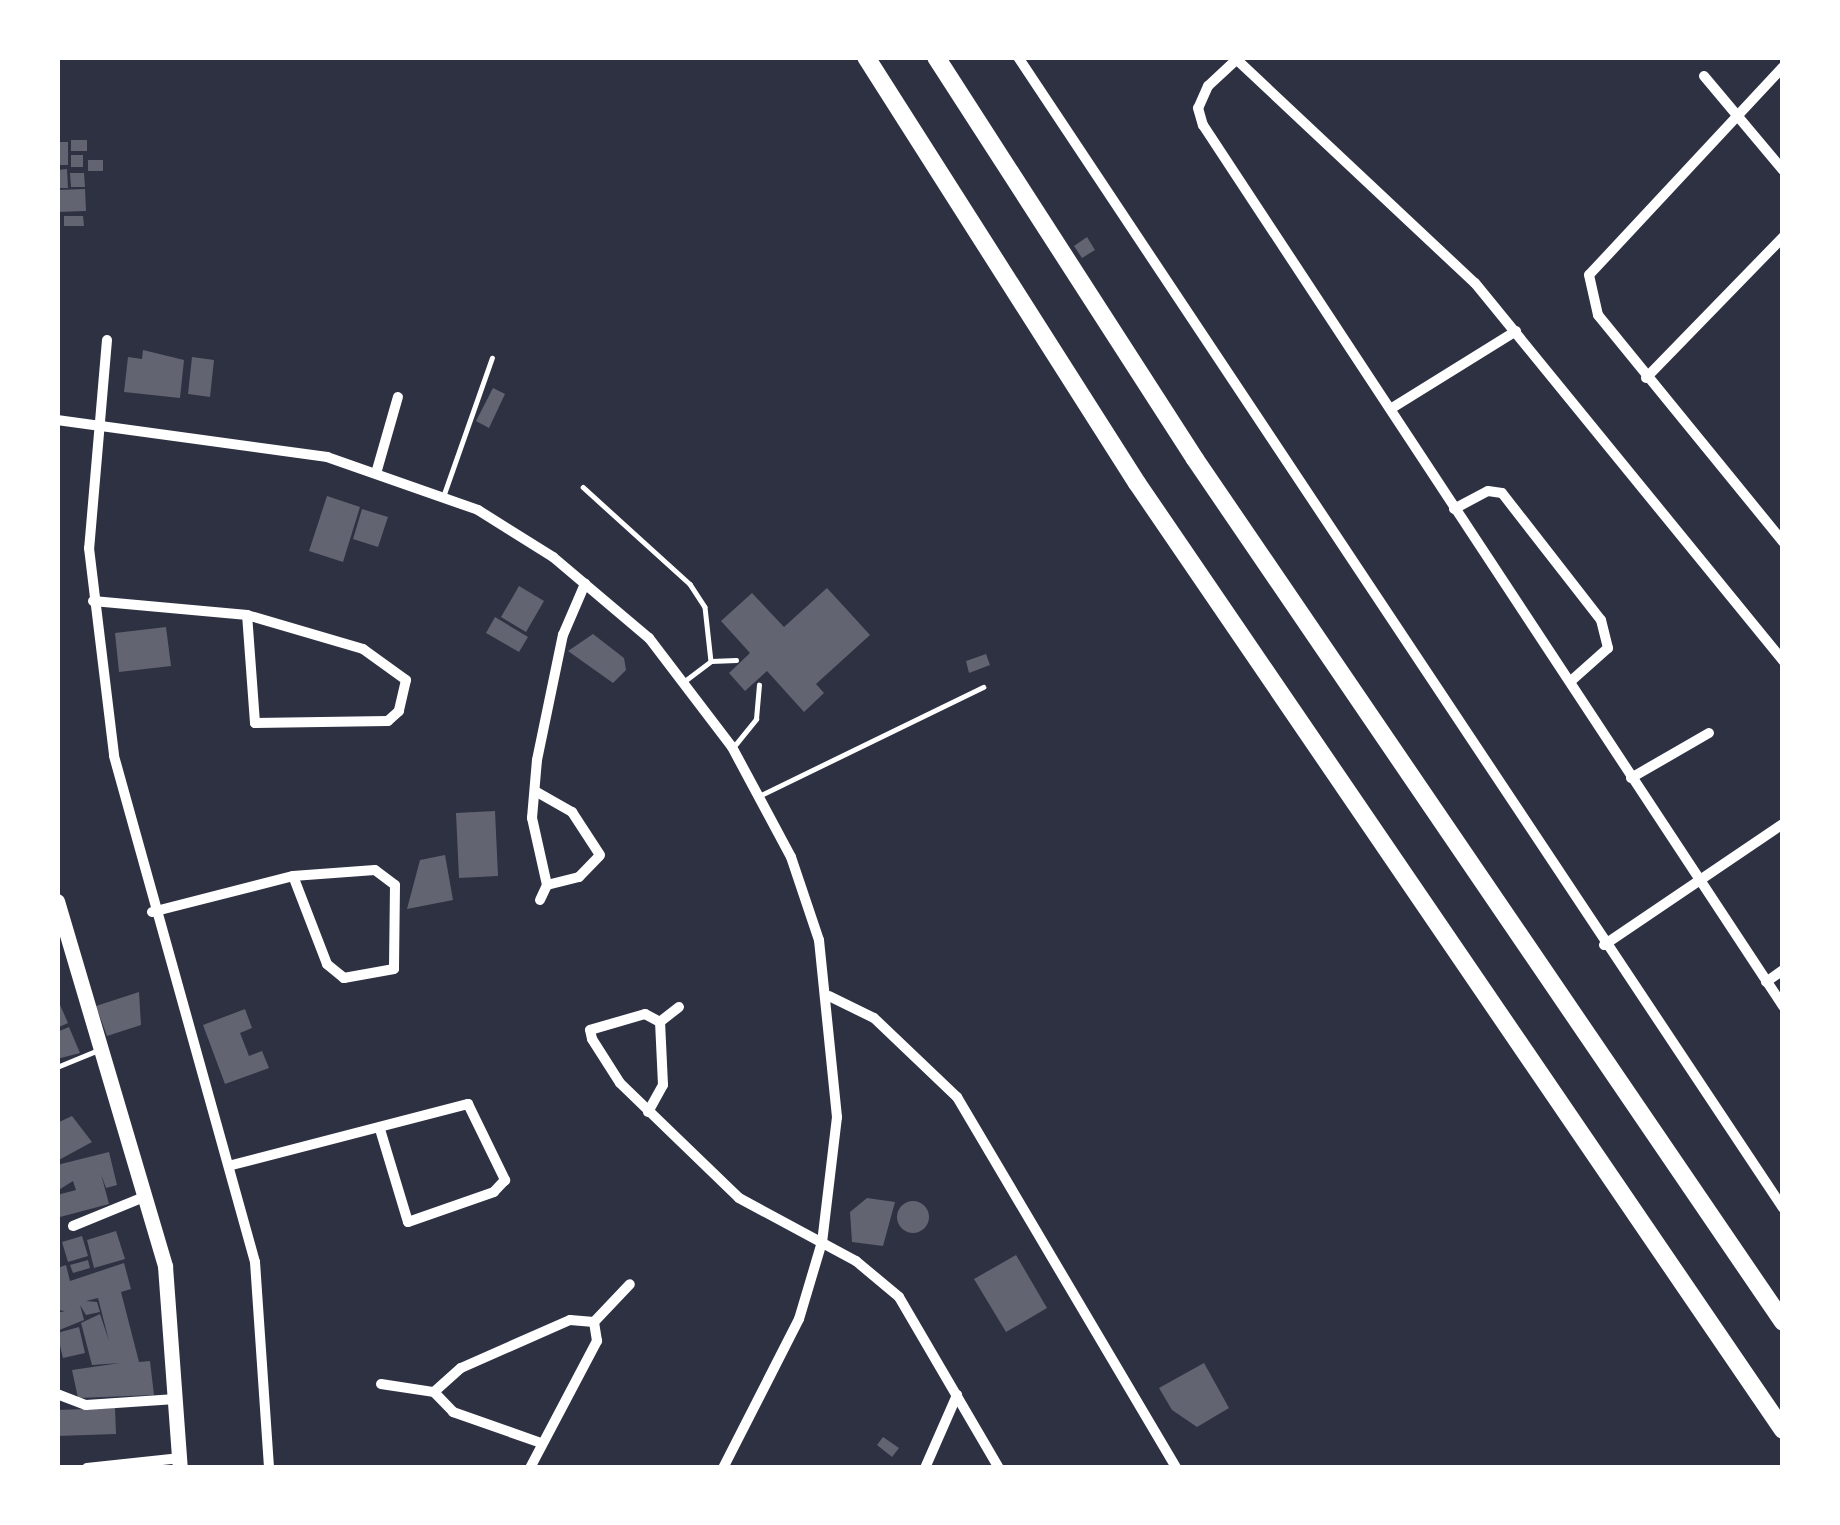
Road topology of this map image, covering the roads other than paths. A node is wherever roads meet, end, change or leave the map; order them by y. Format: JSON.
{"nodes":[{"id":1,"x":866,"y":57,"type":"edge"},
{"id":2,"x":936,"y":57,"type":"edge"},
{"id":3,"x":1235,"y":58,"type":"edge"},
{"id":4,"x":1023,"y":59,"type":"edge"},
{"id":5,"x":1783,"y":68,"type":"edge"},
{"id":6,"x":1705,"y":76,"type":"dead end"},
{"id":7,"x":1736,"y":114,"type":"junction"},
{"id":8,"x":1783,"y":170,"type":"edge"},
{"id":9,"x":1783,"y":237,"type":"edge"},
{"id":10,"x":1516,"y":331,"type":"junction"},
{"id":11,"x":107,"y":340,"type":"dead end"},
{"id":12,"x":492,"y":358,"type":"dead end"},
{"id":13,"x":1646,"y":378,"type":"junction"},
{"id":14,"x":398,"y":397,"type":"dead end"},
{"id":15,"x":1392,"y":408,"type":"junction"},
{"id":16,"x":57,"y":420,"type":"edge"},
{"id":17,"x":94,"y":424,"type":"junction"},
{"id":18,"x":377,"y":470,"type":"junction"},
{"id":19,"x":583,"y":488,"type":"dead end"},
{"id":20,"x":445,"y":494,"type":"junction"},
{"id":21,"x":1454,"y":509,"type":"junction"},
{"id":22,"x":1783,"y":542,"type":"edge"},
{"id":23,"x":585,"y":584,"type":"junction"},
{"id":24,"x":93,"y":601,"type":"junction"},
{"id":25,"x":247,"y":615,"type":"junction"},
{"id":26,"x":736,"y":660,"type":"dead end"},
{"id":27,"x":1783,"y":661,"type":"edge"},
{"id":28,"x":711,"y":662,"type":"junction"},
{"id":29,"x":686,"y":680,"type":"junction"},
{"id":30,"x":1571,"y":681,"type":"junction"},
{"id":31,"x":759,"y":686,"type":"dead end"},
{"id":32,"x":983,"y":687,"type":"dead end"},
{"id":33,"x":1709,"y":733,"type":"dead end"},
{"id":34,"x":732,"y":747,"type":"junction"},
{"id":35,"x":1631,"y":778,"type":"junction"},
{"id":36,"x":535,"y":791,"type":"junction"},
{"id":37,"x":761,"y":795,"type":"junction"},
{"id":38,"x":1783,"y":824,"type":"edge"},
{"id":39,"x":600,"y":856,"type":"junction"},
{"id":40,"x":616,"y":858,"type":"dead end"},
{"id":41,"x":292,"y":877,"type":"junction"},
{"id":42,"x":1698,"y":882,"type":"junction"},
{"id":43,"x":547,"y":885,"type":"junction"},
{"id":44,"x":540,"y":900,"type":"dead end"},
{"id":45,"x":57,"y":901,"type":"edge"},
{"id":46,"x":152,"y":912,"type":"junction"},
{"id":47,"x":1604,"y":945,"type":"junction"},
{"id":48,"x":1783,"y":970,"type":"edge"},
{"id":49,"x":1766,"y":982,"type":"junction"},
{"id":50,"x":829,"y":996,"type":"junction"},
{"id":51,"x":1783,"y":1006,"type":"edge"},
{"id":52,"x":679,"y":1007,"type":"dead end"},
{"id":53,"x":660,"y":1022,"type":"junction"},
{"id":54,"x":101,"y":1049,"type":"junction"},
{"id":55,"x":57,"y":1066,"type":"edge"},
{"id":56,"x":648,"y":1112,"type":"junction"},
{"id":57,"x":380,"y":1129,"type":"junction"},
{"id":58,"x":232,"y":1166,"type":"junction"},
{"id":59,"x":146,"y":1196,"type":"junction"},
{"id":60,"x":1783,"y":1208,"type":"edge"},
{"id":61,"x":73,"y":1226,"type":"dead end"},
{"id":62,"x":822,"y":1242,"type":"junction"},
{"id":63,"x":630,"y":1284,"type":"dead end"},
{"id":64,"x":594,"y":1322,"type":"junction"},
{"id":65,"x":1783,"y":1322,"type":"edge"},
{"id":66,"x":381,"y":1384,"type":"dead end"},
{"id":67,"x":434,"y":1392,"type":"junction"},
{"id":68,"x":57,"y":1394,"type":"edge"},
{"id":69,"x":957,"y":1395,"type":"junction"},
{"id":70,"x":176,"y":1399,"type":"junction"},
{"id":71,"x":1783,"y":1430,"type":"edge"},
{"id":72,"x":541,"y":1443,"type":"junction"},
{"id":73,"x":180,"y":1463,"type":"edge"},
{"id":74,"x":87,"y":1468,"type":"edge"},
{"id":75,"x":269,"y":1468,"type":"edge"},
{"id":76,"x":530,"y":1468,"type":"edge"},
{"id":77,"x":723,"y":1468,"type":"edge"},
{"id":78,"x":926,"y":1468,"type":"edge"},
{"id":79,"x":999,"y":1468,"type":"edge"},
{"id":80,"x":1176,"y":1468,"type":"edge"}],
"edges":[{"from":1,"to":71,"type":"highway"},
{"from":2,"to":65,"type":"highway"},
{"from":3,"to":10,"type":"street"},
{"from":3,"to":15,"type":"street"},
{"from":4,"to":47,"type":"street"},
{"from":5,"to":7,"type":"street"},
{"from":6,"to":7,"type":"street"},
{"from":7,"to":8,"type":"street"},
{"from":7,"to":13,"type":"street"},
{"from":9,"to":13,"type":"street"},
{"from":10,"to":15,"type":"street"},
{"from":10,"to":27,"type":"street"},
{"from":11,"to":17,"type":"street"},
{"from":12,"to":20,"type":"lane"},
{"from":13,"to":22,"type":"street"},
{"from":14,"to":18,"type":"street"},
{"from":15,"to":21,"type":"street"},
{"from":16,"to":17,"type":"street"},
{"from":17,"to":18,"type":"street"},
{"from":17,"to":24,"type":"street"},
{"from":18,"to":20,"type":"street"},
{"from":19,"to":28,"type":"lane"},
{"from":20,"to":23,"type":"street"},
{"from":21,"to":30,"type":"street"},
{"from":21,"to":30,"type":"street"},
{"from":23,"to":29,"type":"street"},
{"from":23,"to":36,"type":"street"},
{"from":24,"to":25,"type":"street"},
{"from":24,"to":46,"type":"street"},
{"from":25,"to":25,"type":"street"},
{"from":26,"to":28,"type":"lane"},
{"from":28,"to":29,"type":"lane"},
{"from":29,"to":34,"type":"street"},
{"from":30,"to":35,"type":"street"},
{"from":31,"to":34,"type":"lane"},
{"from":32,"to":37,"type":"lane"},
{"from":33,"to":35,"type":"street"},
{"from":34,"to":37,"type":"street"},
{"from":35,"to":42,"type":"street"},
{"from":36,"to":39,"type":"street"},
{"from":36,"to":43,"type":"street"},
{"from":37,"to":50,"type":"street"},
{"from":38,"to":42,"type":"street"},
{"from":39,"to":40,"type":"street"},
{"from":39,"to":43,"type":"street"},
{"from":41,"to":41,"type":"street"},
{"from":41,"to":46,"type":"street"},
{"from":42,"to":47,"type":"street"},
{"from":42,"to":49,"type":"street"},
{"from":43,"to":44,"type":"street"},
{"from":45,"to":54,"type":"main road"},
{"from":46,"to":58,"type":"street"},
{"from":47,"to":60,"type":"street"},
{"from":48,"to":49,"type":"street"},
{"from":49,"to":51,"type":"street"},
{"from":50,"to":62,"type":"street"},
{"from":50,"to":80,"type":"street"},
{"from":52,"to":53,"type":"street"},
{"from":53,"to":56,"type":"street"},
{"from":53,"to":56,"type":"street"},
{"from":54,"to":55,"type":"lane"},
{"from":54,"to":59,"type":"main road"},
{"from":56,"to":62,"type":"street"},
{"from":57,"to":57,"type":"street"},
{"from":57,"to":58,"type":"street"},
{"from":58,"to":75,"type":"street"},
{"from":59,"to":61,"type":"street"},
{"from":59,"to":70,"type":"main road"},
{"from":62,"to":69,"type":"street"},
{"from":62,"to":77,"type":"street"},
{"from":63,"to":64,"type":"street"},
{"from":64,"to":67,"type":"street"},
{"from":64,"to":72,"type":"street"},
{"from":66,"to":67,"type":"street"},
{"from":67,"to":72,"type":"street"},
{"from":68,"to":70,"type":"street"},
{"from":69,"to":78,"type":"street"},
{"from":69,"to":79,"type":"street"},
{"from":70,"to":73,"type":"main road"},
{"from":72,"to":76,"type":"street"},
{"from":73,"to":74,"type":"street"}]}
